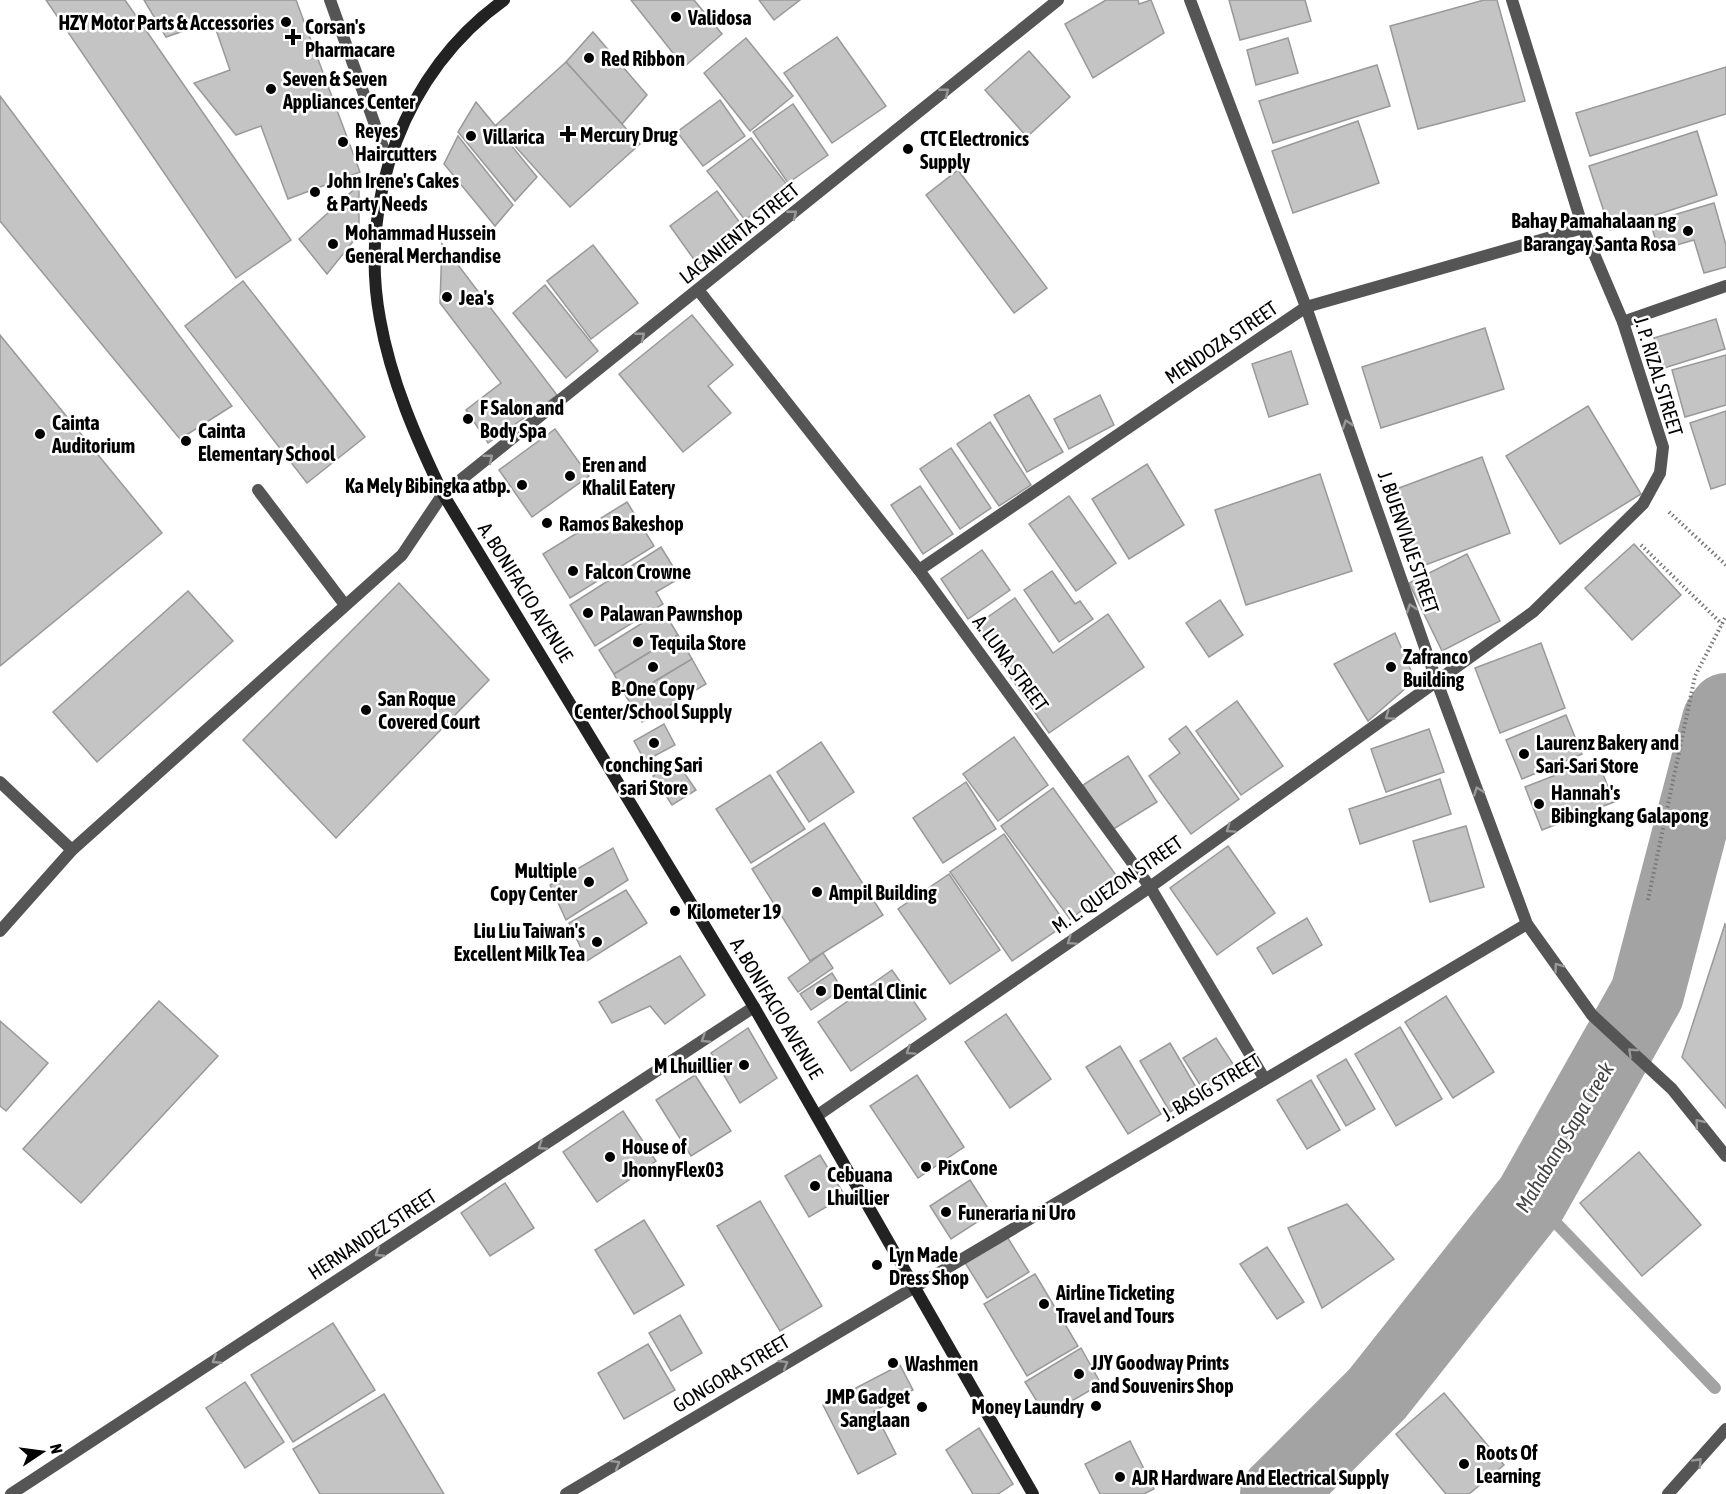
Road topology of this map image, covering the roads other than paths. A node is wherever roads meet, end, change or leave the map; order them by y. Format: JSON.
{"nodes":[{"id":1,"x":330,"y":0,"type":"edge"},
{"id":2,"x":504,"y":0,"type":"edge"},
{"id":3,"x":1058,"y":0,"type":"edge"},
{"id":4,"x":1190,"y":0,"type":"edge"},
{"id":5,"x":1512,"y":0,"type":"edge"},
{"id":6,"x":388,"y":161,"type":"junction"},
{"id":7,"x":1583,"y":228,"type":"junction"},
{"id":8,"x":1726,"y":286,"type":"edge"},
{"id":9,"x":699,"y":291,"type":"junction"},
{"id":10,"x":1306,"y":307,"type":"junction"},
{"id":11,"x":1623,"y":322,"type":"junction"},
{"id":12,"x":258,"y":490,"type":"dead end"},
{"id":13,"x":443,"y":494,"type":"junction"},
{"id":14,"x":919,"y":570,"type":"junction"},
{"id":15,"x":345,"y":605,"type":"junction"},
{"id":16,"x":1437,"y":682,"type":"junction"},
{"id":17,"x":0,"y":782,"type":"edge"},
{"id":18,"x":72,"y":850,"type":"junction"},
{"id":19,"x":1150,"y":887,"type":"junction"},
{"id":20,"x":1527,"y":924,"type":"junction"},
{"id":21,"x":0,"y":931,"type":"edge"},
{"id":22,"x":754,"y":1007,"type":"junction"},
{"id":23,"x":1264,"y":1078,"type":"junction"},
{"id":24,"x":818,"y":1115,"type":"junction"},
{"id":25,"x":1726,"y":1156,"type":"edge"},
{"id":26,"x":915,"y":1285,"type":"junction"},
{"id":27,"x":1726,"y":1429,"type":"edge"},
{"id":28,"x":11,"y":1494,"type":"edge"},
{"id":29,"x":566,"y":1494,"type":"edge"},
{"id":30,"x":1034,"y":1494,"type":"edge"},
{"id":31,"x":1668,"y":1494,"type":"edge"}],
"edges":[{"from":1,"to":6,"type":"street"},
{"from":2,"to":6,"type":"main road","name":"A. BONIFACIO AVENUE"},
{"from":9,"to":3,"type":"street","name":"LACANIENTA STREET","one_way":true},
{"from":4,"to":10,"type":"street","name":"J. BUENVIAJE STREET"},
{"from":5,"to":7,"type":"street","name":"J. P. RIZAL STREET"},
{"from":6,"to":13,"type":"main road","name":"A. BONIFACIO AVENUE"},
{"from":7,"to":10,"type":"street","name":"MENDOZA STREET"},
{"from":7,"to":11,"type":"street","name":"J. P. RIZAL STREET"},
{"from":8,"to":11,"type":"street"},
{"from":13,"to":9,"type":"street","name":"LACANIENTA STREET","one_way":true},
{"from":9,"to":14,"type":"street","name":"A. LUNA STREET"},
{"from":10,"to":14,"type":"street","name":"MENDOZA STREET"},
{"from":16,"to":10,"type":"street","name":"J. BUENVIAJE STREET","one_way":true},
{"from":11,"to":16,"type":"street","name":"J. P. RIZAL STREET"},
{"from":12,"to":15,"type":"street"},
{"from":13,"to":15,"type":"street","name":"LACANIENTA STREET"},
{"from":13,"to":22,"type":"main road","name":"A. BONIFACIO AVENUE"},
{"from":14,"to":19,"type":"street","name":"A. LUNA STREET"},
{"from":15,"to":18,"type":"street","name":"LACANIENTA STREET"},
{"from":16,"to":19,"type":"street","name":"M. L. QUEZON STREET","one_way":true},
{"from":20,"to":16,"type":"street","name":"J. BUENVIAJE STREET","one_way":true},
{"from":17,"to":18,"type":"street"},
{"from":18,"to":21,"type":"street","name":"LACANIENTA STREET"},
{"from":19,"to":23,"type":"street","name":"A. LUNA STREET"},
{"from":19,"to":24,"type":"street","name":"M. L. QUEZON STREET","one_way":true},
{"from":20,"to":23,"type":"street","name":"J. BASIG STREET"},
{"from":25,"to":20,"type":"street","name":"J. BUENVIAJE STREET","one_way":true},
{"from":22,"to":24,"type":"main road","name":"A. BONIFACIO AVENUE"},
{"from":22,"to":28,"type":"street","name":"HERNANDEZ STREET","one_way":true},
{"from":23,"to":26,"type":"street","name":"J. BASIG STREET"},
{"from":24,"to":26,"type":"main road","name":"A. BONIFACIO AVENUE"},
{"from":29,"to":26,"type":"street","name":"GONGORA STREET","one_way":true},
{"from":26,"to":30,"type":"main road","name":"A. BONIFACIO AVENUE"},
{"from":31,"to":27,"type":"street","one_way":true}]}
